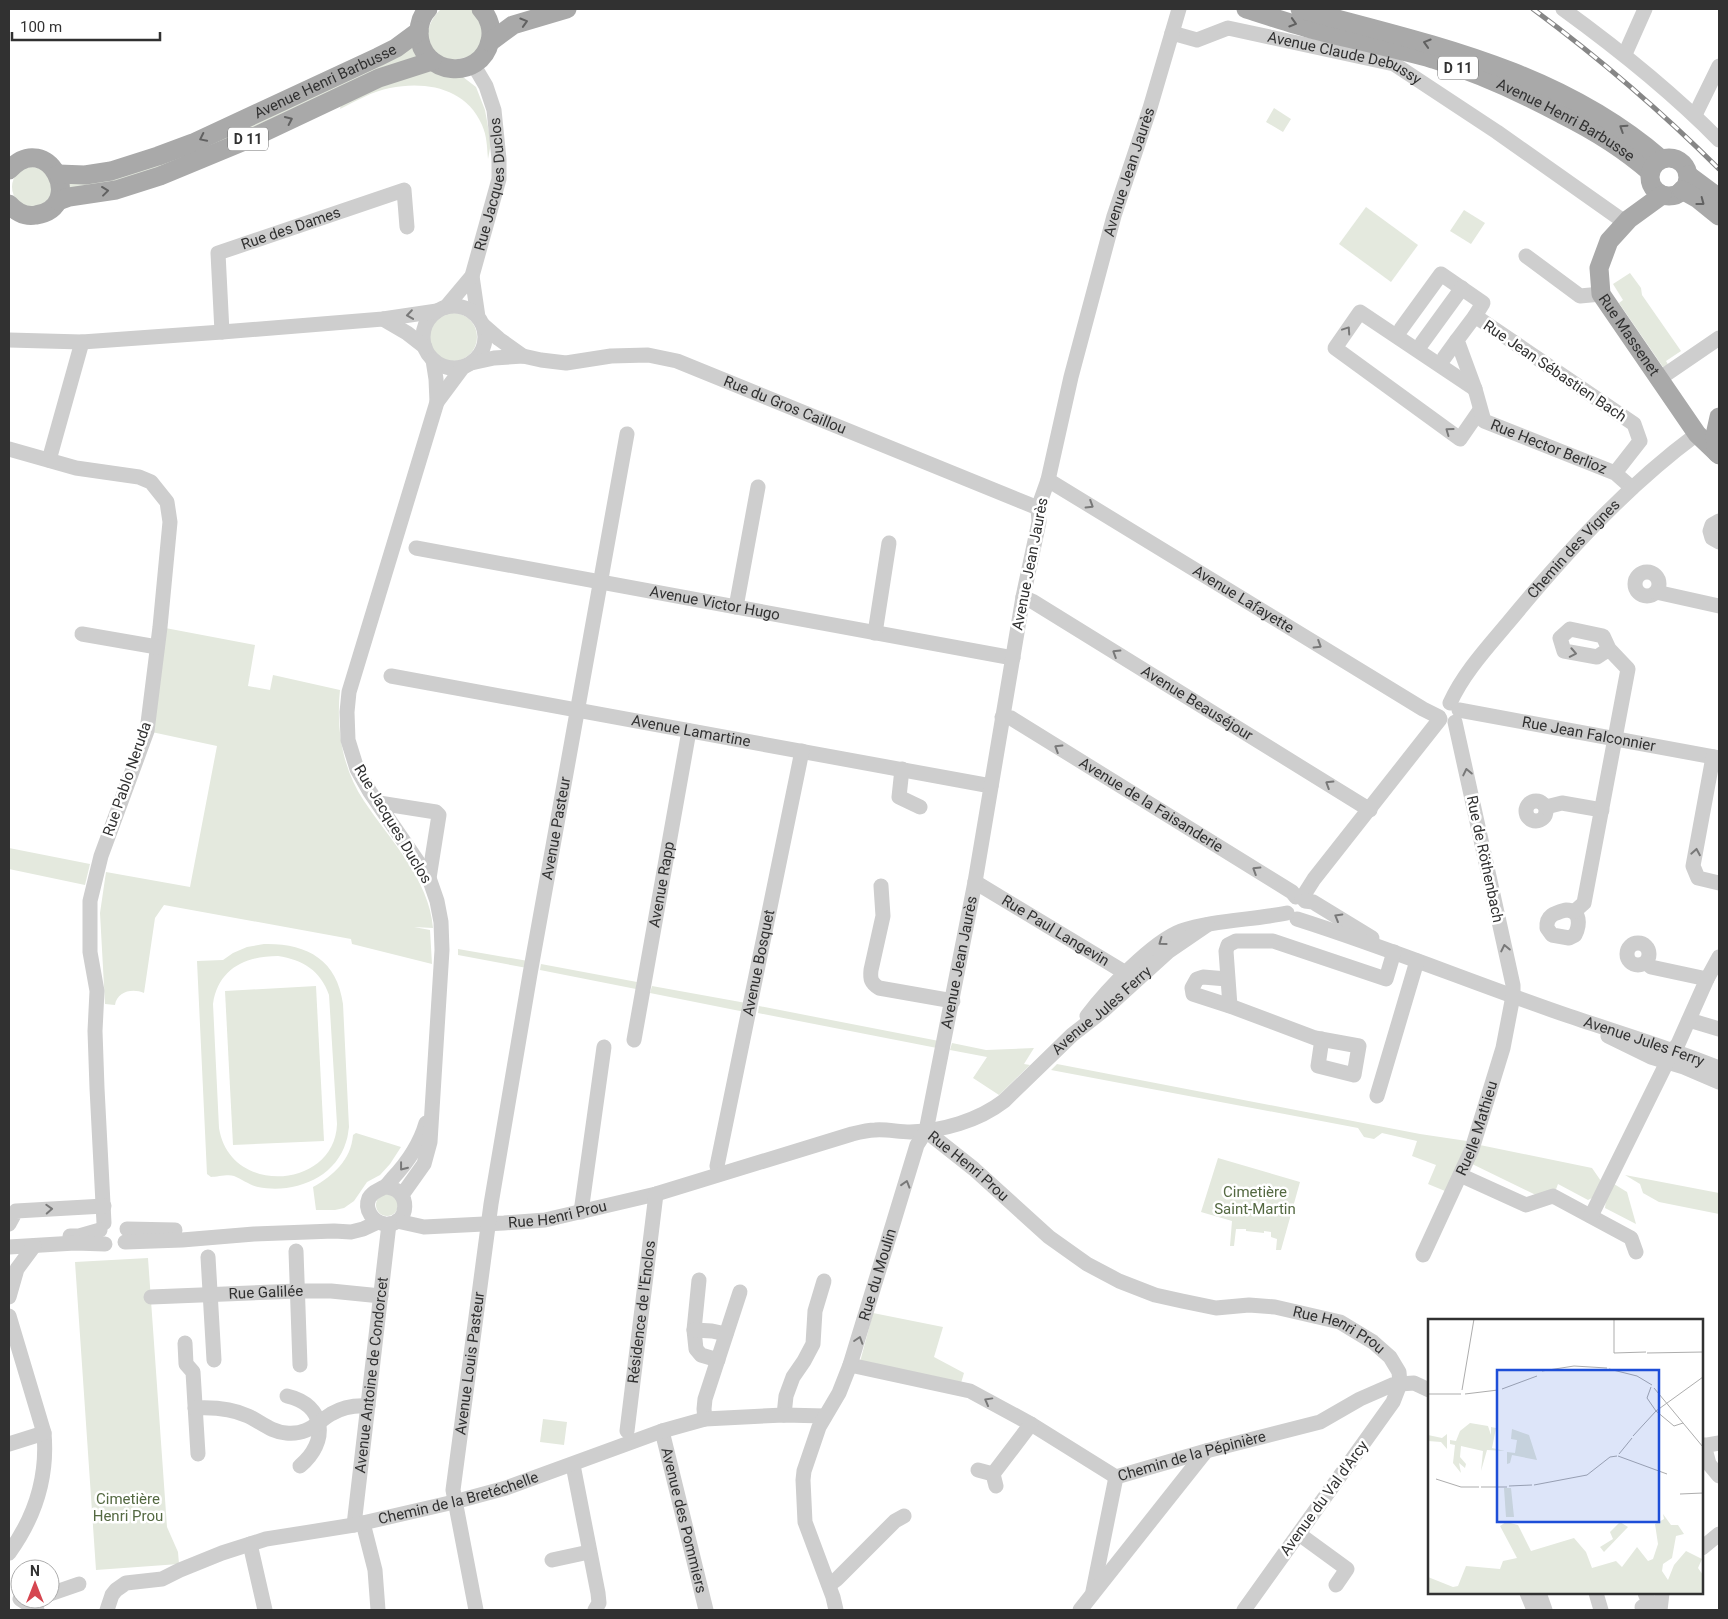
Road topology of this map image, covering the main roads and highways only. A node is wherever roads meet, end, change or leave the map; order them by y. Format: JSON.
{"nodes":[{"id":1,"x":428,"y":9,"type":"edge"},
{"id":2,"x":481,"y":9,"type":"edge"},
{"id":3,"x":567,"y":9,"type":"edge"},
{"id":4,"x":1246,"y":9,"type":"edge"},
{"id":5,"x":1300,"y":9,"type":"edge"},
{"id":6,"x":419,"y":31,"type":"junction"},
{"id":7,"x":490,"y":42,"type":"junction"},
{"id":8,"x":432,"y":61,"type":"junction"},
{"id":9,"x":9,"y":170,"type":"edge"},
{"id":10,"x":58,"y":174,"type":"junction"},
{"id":11,"x":1656,"y":177,"type":"junction"},
{"id":12,"x":1685,"y":182,"type":"junction"},
{"id":13,"x":1719,"y":198,"type":"edge"},
{"id":14,"x":58,"y":201,"type":"junction"},
{"id":15,"x":11,"y":210,"type":"edge"},
{"id":16,"x":1719,"y":216,"type":"edge"},
{"id":17,"x":1719,"y":417,"type":"edge"},
{"id":18,"x":1692,"y":427,"type":"junction"},
{"id":19,"x":1718,"y":454,"type":"edge"}],
"edges":[{"from":1,"to":6,"type":"main road"},
{"from":2,"to":7,"type":"main road"},
{"from":7,"to":3,"type":"main road","one_way":true},
{"from":4,"to":11,"type":"main road","name":"Avenue Henri Barbusse","number":"D 11","one_way":true},
{"from":11,"to":5,"type":"main road","name":"Avenue Henri Barbusse","number":"D 11","one_way":true},
{"from":6,"to":8,"type":"main road"},
{"from":6,"to":10,"type":"main road","name":"Avenue Henri Barbusse","number":"D 11","one_way":true},
{"from":7,"to":8,"type":"main road"},
{"from":14,"to":8,"type":"main road","name":"Avenue Henri Barbusse","number":"D 11","one_way":true},
{"from":9,"to":10,"type":"main road"},
{"from":10,"to":14,"type":"main road"},
{"from":11,"to":12,"type":"main road"},
{"from":11,"to":12,"type":"main road"},
{"from":11,"to":18,"type":"main road","name":"Rue Massenet"},
{"from":12,"to":13,"type":"main road"},
{"from":12,"to":16,"type":"main road","one_way":true},
{"from":14,"to":15,"type":"main road","name":"Avenue Henri Barbusse"},
{"from":17,"to":18,"type":"main road","name":"Rue Massenet"},
{"from":17,"to":19,"type":"main road","name":"Rue Massenet"},
{"from":18,"to":19,"type":"main road","name":"Rue Massenet"}]}
